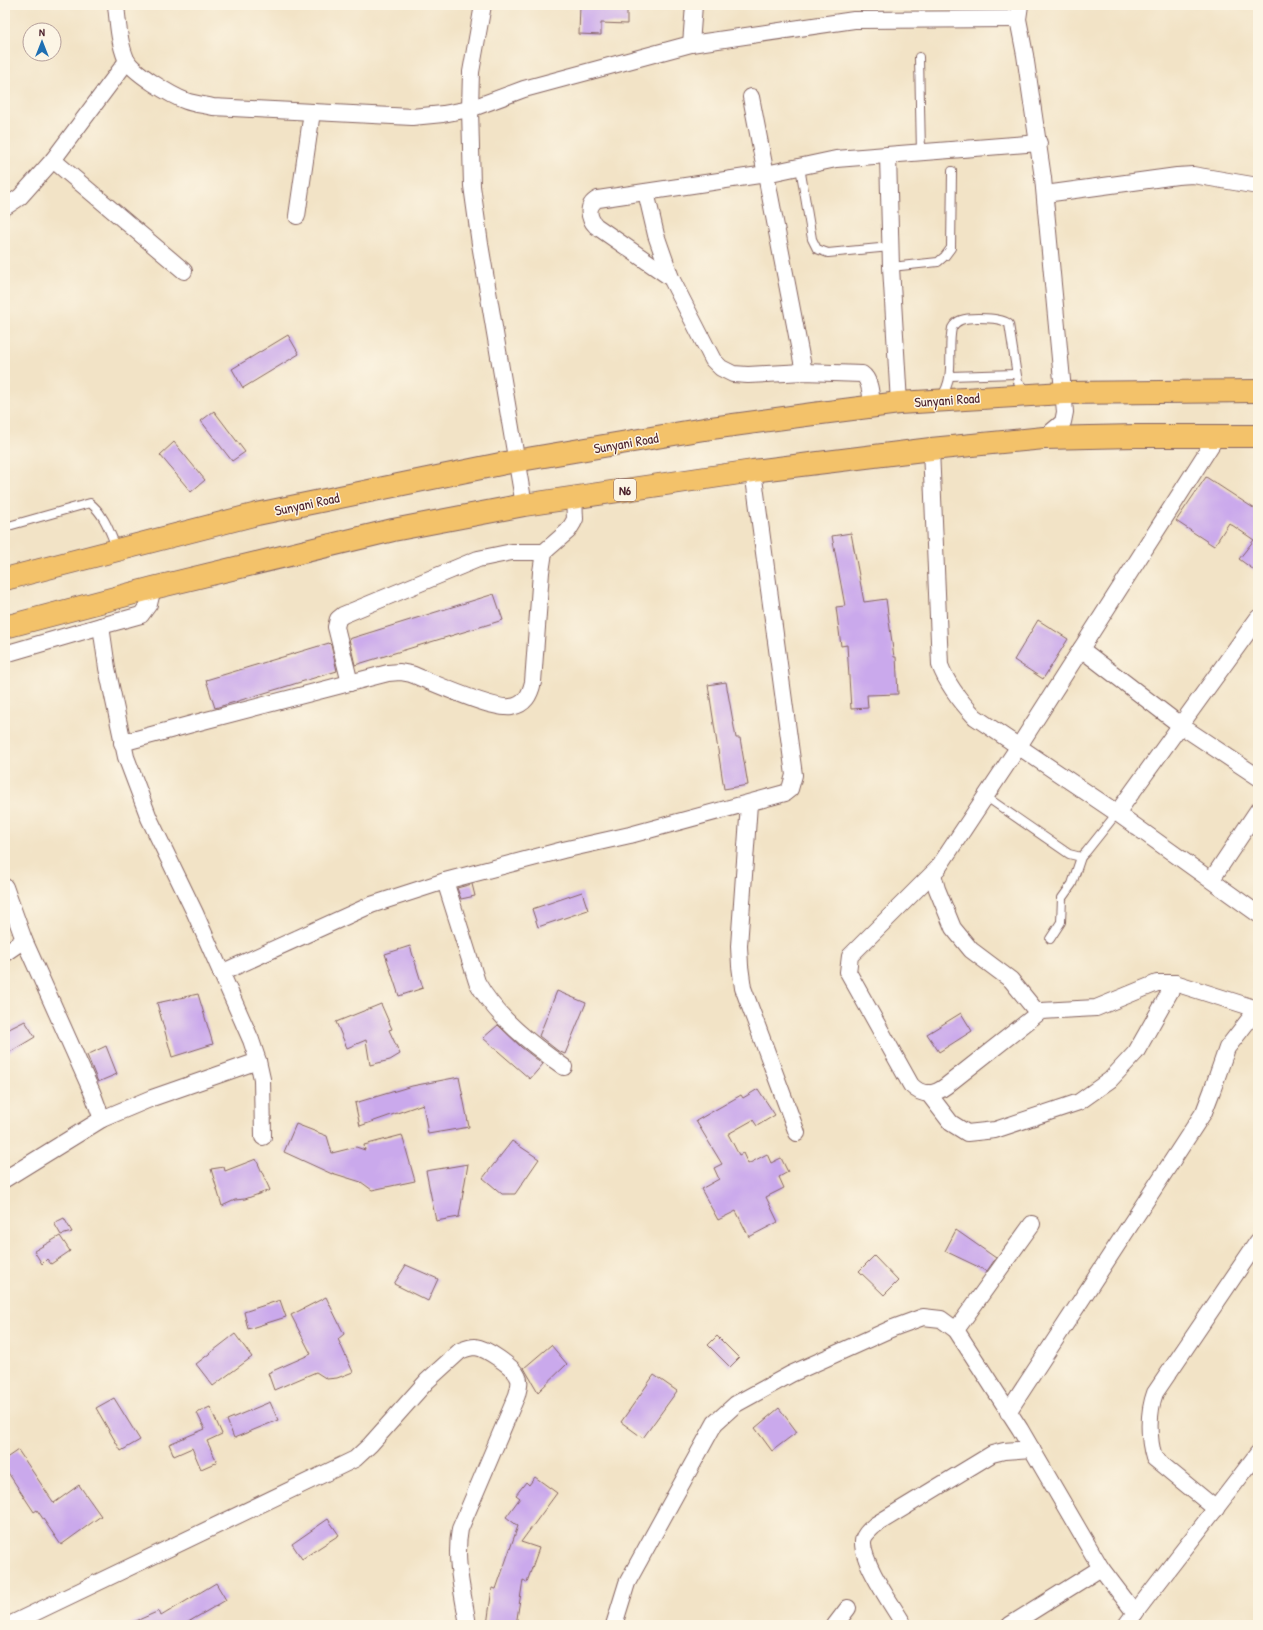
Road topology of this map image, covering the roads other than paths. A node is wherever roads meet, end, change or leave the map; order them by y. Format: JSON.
{"nodes":[{"id":1,"x":116,"y":5,"type":"edge"},
{"id":2,"x":483,"y":5,"type":"edge"},
{"id":3,"x":694,"y":5,"type":"edge"},
{"id":4,"x":954,"y":5,"type":"edge"},
{"id":5,"x":1019,"y":12,"type":"edge"},
{"id":6,"x":966,"y":19,"type":"junction"},
{"id":7,"x":691,"y":44,"type":"junction"},
{"id":8,"x":919,"y":56,"type":"dead end"},
{"id":9,"x":127,"y":61,"type":"junction"},
{"id":10,"x":751,"y":97,"type":"dead end"},
{"id":11,"x":470,"y":109,"type":"junction"},
{"id":12,"x":312,"y":112,"type":"junction"},
{"id":13,"x":1039,"y":144,"type":"junction"},
{"id":14,"x":921,"y":153,"type":"junction"},
{"id":15,"x":888,"y":156,"type":"junction"},
{"id":16,"x":53,"y":160,"type":"junction"},
{"id":17,"x":800,"y":167,"type":"junction"},
{"id":18,"x":952,"y":171,"type":"dead end"},
{"id":19,"x":766,"y":174,"type":"junction"},
{"id":20,"x":1258,"y":186,"type":"edge"},
{"id":21,"x":646,"y":192,"type":"junction"},
{"id":22,"x":1045,"y":194,"type":"junction"},
{"id":23,"x":5,"y":207,"type":"edge"},
{"id":24,"x":297,"y":216,"type":"dead end"},
{"id":25,"x":890,"y":247,"type":"junction"},
{"id":26,"x":891,"y":267,"type":"junction"},
{"id":27,"x":184,"y":271,"type":"dead end"},
{"id":28,"x":671,"y":278,"type":"junction"},
{"id":29,"x":804,"y":372,"type":"junction"},
{"id":30,"x":1016,"y":374,"type":"junction"},
{"id":31,"x":950,"y":376,"type":"junction"},
{"id":32,"x":1258,"y":391,"type":"edge"},
{"id":33,"x":1063,"y":393,"type":"junction"},
{"id":34,"x":1030,"y":395,"type":"junction"},
{"id":35,"x":938,"y":401,"type":"junction"},
{"id":36,"x":899,"y":403,"type":"junction"},
{"id":37,"x":872,"y":407,"type":"junction"},
{"id":38,"x":1217,"y":436,"type":"junction"},
{"id":39,"x":1258,"y":436,"type":"edge"},
{"id":40,"x":1044,"y":438,"type":"junction"},
{"id":41,"x":931,"y":449,"type":"junction"},
{"id":42,"x":515,"y":461,"type":"junction"},
{"id":43,"x":753,"y":471,"type":"junction"},
{"id":44,"x":574,"y":498,"type":"junction"},
{"id":45,"x":524,"y":505,"type":"junction"},
{"id":46,"x":5,"y":527,"type":"edge"},
{"id":47,"x":117,"y":550,"type":"junction"},
{"id":48,"x":544,"y":552,"type":"junction"},
{"id":49,"x":5,"y":579,"type":"edge"},
{"id":50,"x":153,"y":588,"type":"junction"},
{"id":51,"x":1258,"y":618,"type":"edge"},
{"id":52,"x":101,"y":626,"type":"junction"},
{"id":53,"x":5,"y":627,"type":"edge"},
{"id":54,"x":1081,"y":649,"type":"junction"},
{"id":55,"x":5,"y":654,"type":"edge"},
{"id":56,"x":350,"y":683,"type":"junction"},
{"id":57,"x":1180,"y":725,"type":"junction"},
{"id":58,"x":122,"y":743,"type":"junction"},
{"id":59,"x":1019,"y":746,"type":"junction"},
{"id":60,"x":1258,"y":777,"type":"edge"},
{"id":61,"x":985,"y":796,"type":"junction"},
{"id":62,"x":749,"y":804,"type":"junction"},
{"id":63,"x":1258,"y":810,"type":"edge"},
{"id":64,"x":1117,"y":813,"type":"junction"},
{"id":65,"x":1081,"y":857,"type":"junction"},
{"id":66,"x":933,"y":874,"type":"junction"},
{"id":67,"x":1212,"y":879,"type":"junction"},
{"id":68,"x":445,"y":881,"type":"junction"},
{"id":69,"x":5,"y":887,"type":"edge"},
{"id":70,"x":1258,"y":914,"type":"edge"},
{"id":71,"x":1050,"y":939,"type":"dead end"},
{"id":72,"x":24,"y":940,"type":"junction"},
{"id":73,"x":5,"y":953,"type":"edge"},
{"id":74,"x":221,"y":973,"type":"junction"},
{"id":75,"x":1175,"y":983,"type":"junction"},
{"id":76,"x":1257,"y":1008,"type":"edge"},
{"id":77,"x":1037,"y":1012,"type":"junction"},
{"id":78,"x":258,"y":1061,"type":"junction"},
{"id":79,"x":564,"y":1067,"type":"dead end"},
{"id":80,"x":928,"y":1093,"type":"junction"},
{"id":81,"x":102,"y":1119,"type":"junction"},
{"id":82,"x":797,"y":1133,"type":"dead end"},
{"id":83,"x":263,"y":1137,"type":"dead end"},
{"id":84,"x":5,"y":1179,"type":"edge"},
{"id":85,"x":1032,"y":1224,"type":"dead end"},
{"id":86,"x":1258,"y":1241,"type":"edge"},
{"id":87,"x":956,"y":1330,"type":"junction"},
{"id":88,"x":1008,"y":1412,"type":"junction"},
{"id":89,"x":1032,"y":1448,"type":"junction"},
{"id":90,"x":1258,"y":1453,"type":"edge"},
{"id":91,"x":1216,"y":1509,"type":"junction"},
{"id":92,"x":1101,"y":1568,"type":"junction"},
{"id":93,"x":848,"y":1608,"type":"dead end"},
{"id":94,"x":1130,"y":1619,"type":"edge"},
{"id":95,"x":9,"y":1625,"type":"edge"},
{"id":96,"x":468,"y":1625,"type":"edge"},
{"id":97,"x":614,"y":1625,"type":"edge"},
{"id":98,"x":835,"y":1625,"type":"edge"},
{"id":99,"x":904,"y":1625,"type":"edge"},
{"id":100,"x":1010,"y":1625,"type":"edge"}],
"edges":[{"from":1,"to":9,"type":"street"},
{"from":2,"to":11,"type":"street"},
{"from":3,"to":7,"type":"street"},
{"from":4,"to":6,"type":"street"},
{"from":5,"to":6,"type":"street"},
{"from":5,"to":13,"type":"street"},
{"from":6,"to":7,"type":"street"},
{"from":7,"to":11,"type":"street"},
{"from":8,"to":14,"type":"lane"},
{"from":9,"to":12,"type":"street"},
{"from":9,"to":16,"type":"street"},
{"from":10,"to":19,"type":"street"},
{"from":11,"to":12,"type":"street"},
{"from":11,"to":42,"type":"street"},
{"from":12,"to":24,"type":"street"},
{"from":13,"to":14,"type":"street"},
{"from":13,"to":22,"type":"street"},
{"from":14,"to":15,"type":"street"},
{"from":15,"to":17,"type":"street"},
{"from":15,"to":25,"type":"street"},
{"from":16,"to":23,"type":"street"},
{"from":16,"to":27,"type":"street"},
{"from":17,"to":19,"type":"street"},
{"from":17,"to":25,"type":"lane"},
{"from":18,"to":26,"type":"lane"},
{"from":19,"to":21,"type":"street"},
{"from":19,"to":29,"type":"street"},
{"from":20,"to":22,"type":"street"},
{"from":21,"to":28,"type":"street"},
{"from":21,"to":28,"type":"street"},
{"from":22,"to":33,"type":"street"},
{"from":25,"to":26,"type":"street"},
{"from":26,"to":36,"type":"street"},
{"from":28,"to":29,"type":"street"},
{"from":29,"to":37,"type":"street"},
{"from":30,"to":31,"type":"lane"},
{"from":30,"to":31,"type":"lane"},
{"from":30,"to":34,"type":"lane"},
{"from":31,"to":35,"type":"lane"},
{"from":32,"to":33,"type":"main road","name":"Sunyani Road"},
{"from":33,"to":34,"type":"main road","name":"Sunyani Road"},
{"from":33,"to":40,"type":"street"},
{"from":34,"to":35,"type":"main road","name":"Sunyani Road"},
{"from":35,"to":36,"type":"main road","name":"Sunyani Road"},
{"from":36,"to":37,"type":"main road","name":"Sunyani Road"},
{"from":37,"to":42,"type":"main road","name":"Sunyani Road"},
{"from":38,"to":39,"type":"main road","number":"N6"},
{"from":38,"to":40,"type":"main road","number":"N6"},
{"from":38,"to":54,"type":"street"},
{"from":40,"to":41,"type":"main road","number":"N6"},
{"from":41,"to":43,"type":"main road","number":"N6"},
{"from":41,"to":59,"type":"street"},
{"from":42,"to":45,"type":"street"},
{"from":42,"to":47,"type":"main road","name":"Sunyani Road"},
{"from":43,"to":44,"type":"main road","number":"N6"},
{"from":43,"to":62,"type":"street"},
{"from":44,"to":45,"type":"main road","number":"N6"},
{"from":44,"to":48,"type":"street"},
{"from":45,"to":50,"type":"main road","number":"N6"},
{"from":46,"to":47,"type":"lane"},
{"from":47,"to":49,"type":"main road","name":"Sunyani Road"},
{"from":48,"to":56,"type":"street"},
{"from":48,"to":56,"type":"street"},
{"from":50,"to":52,"type":"street"},
{"from":50,"to":53,"type":"main road","number":"N6"},
{"from":51,"to":57,"type":"street"},
{"from":52,"to":55,"type":"street"},
{"from":52,"to":58,"type":"street"},
{"from":54,"to":57,"type":"street"},
{"from":54,"to":59,"type":"street"},
{"from":56,"to":58,"type":"street"},
{"from":57,"to":60,"type":"street"},
{"from":57,"to":64,"type":"street"},
{"from":58,"to":74,"type":"street"},
{"from":59,"to":61,"type":"street"},
{"from":59,"to":64,"type":"street"},
{"from":61,"to":65,"type":"lane"},
{"from":61,"to":66,"type":"street"},
{"from":62,"to":68,"type":"street"},
{"from":62,"to":82,"type":"street"},
{"from":63,"to":67,"type":"street"},
{"from":64,"to":65,"type":"lane"},
{"from":64,"to":67,"type":"street"},
{"from":65,"to":71,"type":"lane"},
{"from":66,"to":77,"type":"street"},
{"from":66,"to":80,"type":"street"},
{"from":67,"to":70,"type":"street"},
{"from":68,"to":74,"type":"street"},
{"from":68,"to":79,"type":"street"},
{"from":69,"to":72,"type":"street"},
{"from":72,"to":73,"type":"street"},
{"from":72,"to":81,"type":"street"},
{"from":74,"to":78,"type":"street"},
{"from":75,"to":76,"type":"street"},
{"from":75,"to":77,"type":"street"},
{"from":75,"to":80,"type":"street"},
{"from":76,"to":88,"type":"street"},
{"from":77,"to":80,"type":"street"},
{"from":78,"to":81,"type":"street"},
{"from":78,"to":83,"type":"street"},
{"from":81,"to":84,"type":"street"},
{"from":85,"to":87,"type":"street"},
{"from":86,"to":91,"type":"street"},
{"from":87,"to":88,"type":"street"},
{"from":87,"to":97,"type":"street"},
{"from":88,"to":89,"type":"street"},
{"from":89,"to":92,"type":"street"},
{"from":89,"to":99,"type":"street"},
{"from":90,"to":91,"type":"street"},
{"from":91,"to":94,"type":"street"},
{"from":92,"to":94,"type":"street"},
{"from":92,"to":100,"type":"street"},
{"from":93,"to":98,"type":"street"},
{"from":95,"to":96,"type":"street"}]}
